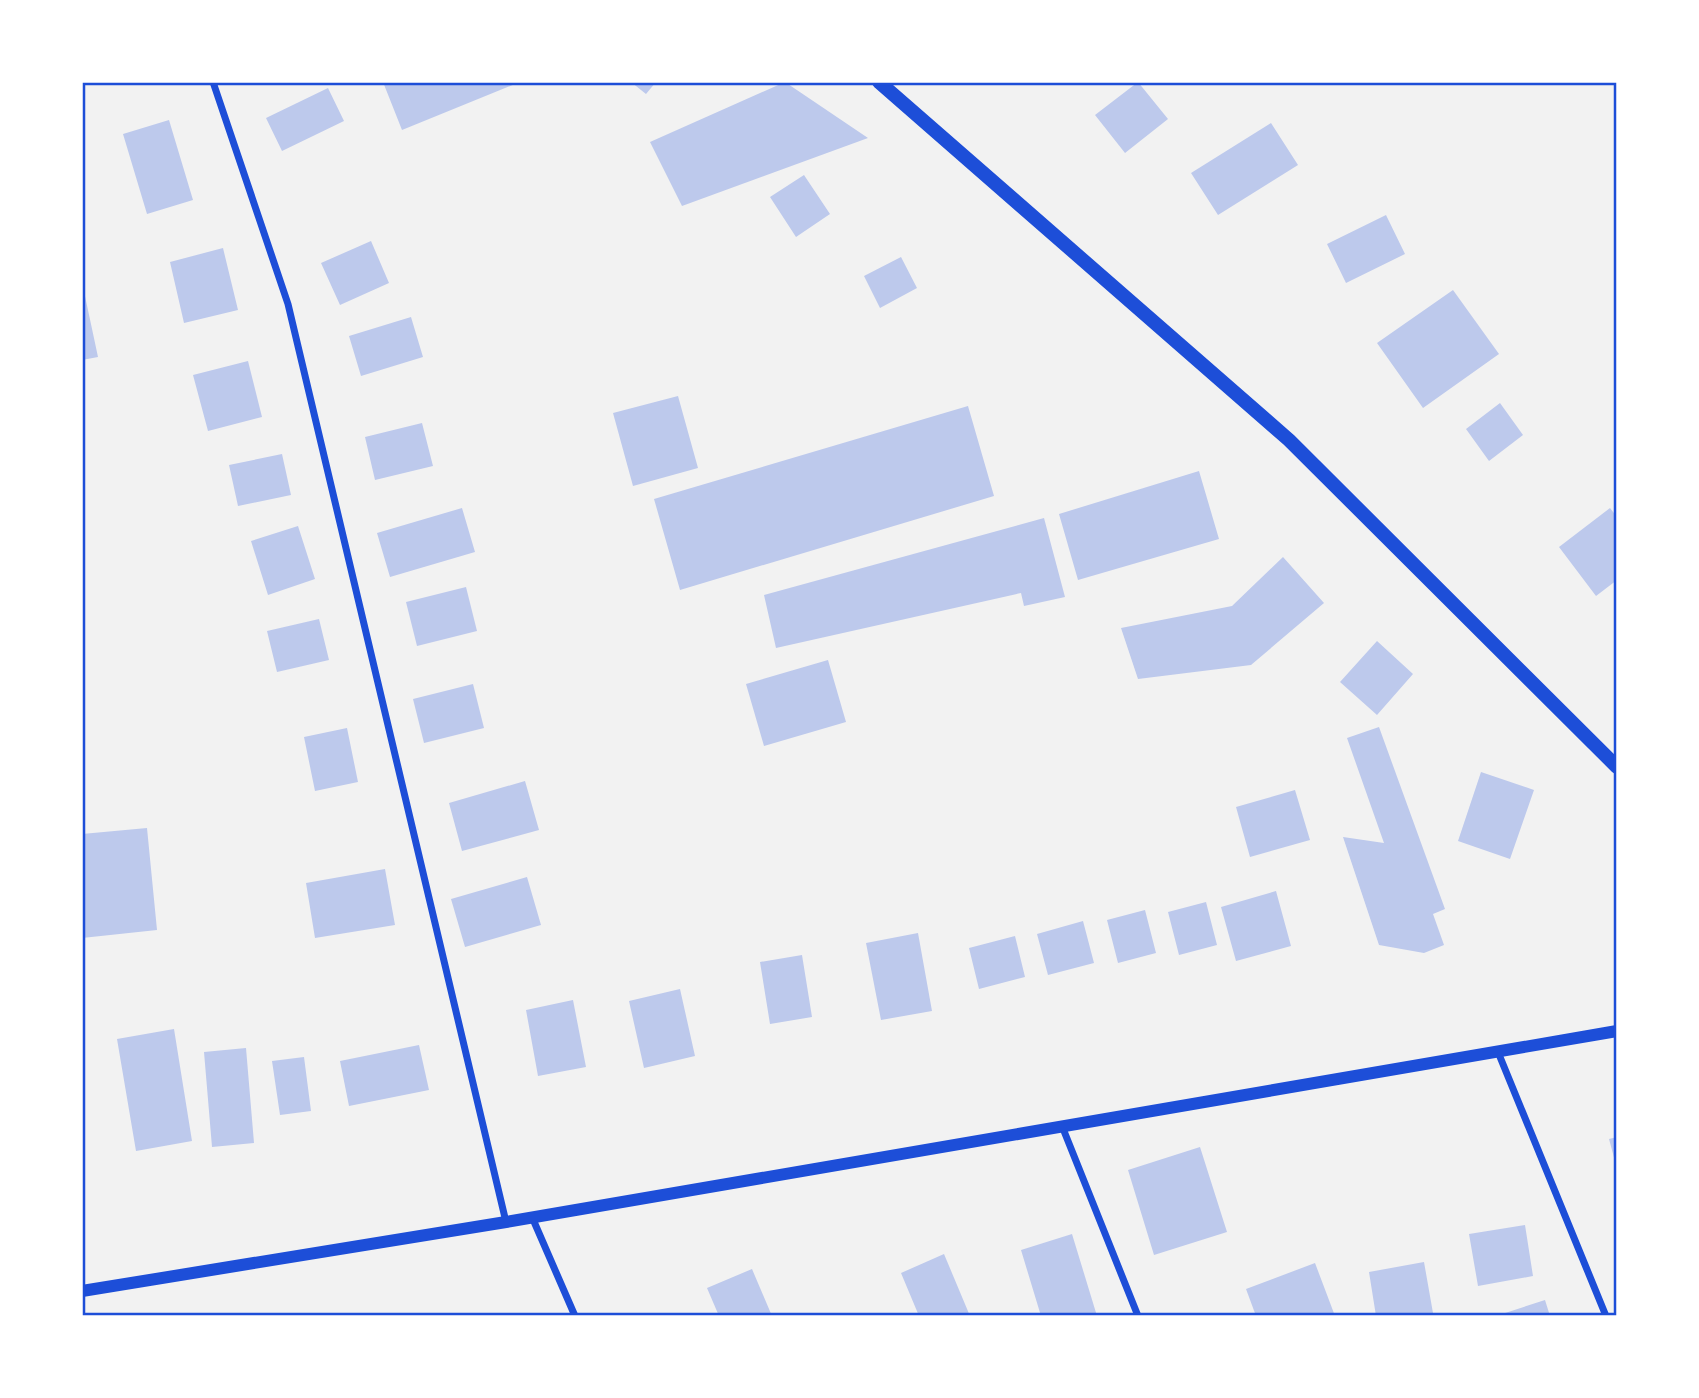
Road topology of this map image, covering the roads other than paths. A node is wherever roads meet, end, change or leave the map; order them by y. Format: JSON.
{"nodes":[{"id":1,"x":213,"y":82,"type":"edge"},
{"id":2,"x":878,"y":82,"type":"edge"},
{"id":3,"x":1617,"y":767,"type":"edge"},
{"id":4,"x":1617,"y":1031,"type":"edge"},
{"id":5,"x":1497,"y":1052,"type":"junction"},
{"id":6,"x":1062,"y":1126,"type":"junction"},
{"id":7,"x":532,"y":1217,"type":"junction"},
{"id":8,"x":506,"y":1222,"type":"junction"},
{"id":9,"x":82,"y":1292,"type":"edge"},
{"id":10,"x":575,"y":1316,"type":"edge"},
{"id":11,"x":1138,"y":1316,"type":"edge"},
{"id":12,"x":1606,"y":1316,"type":"edge"}],
"edges":[{"from":1,"to":8,"type":"street"},
{"from":2,"to":3,"type":"main road"},
{"from":4,"to":5,"type":"street"},
{"from":5,"to":6,"type":"street"},
{"from":5,"to":12,"type":"street"},
{"from":6,"to":7,"type":"street"},
{"from":6,"to":11,"type":"street"},
{"from":7,"to":8,"type":"street"},
{"from":7,"to":10,"type":"street"},
{"from":8,"to":9,"type":"street"}]}
